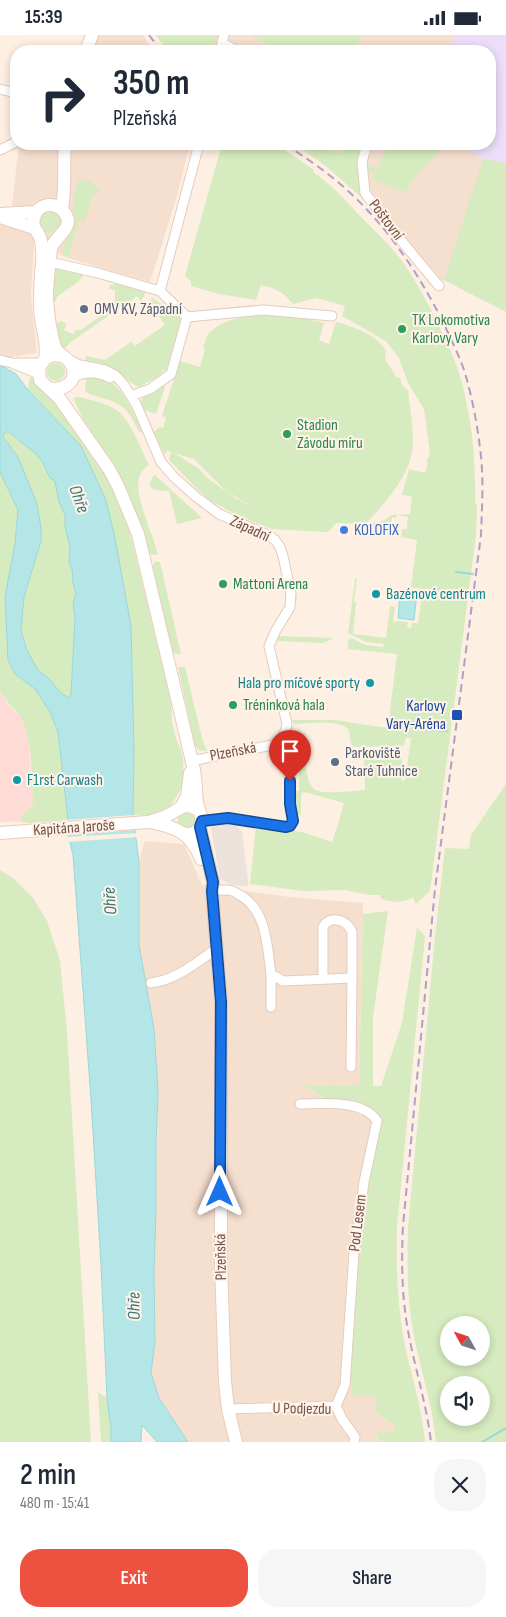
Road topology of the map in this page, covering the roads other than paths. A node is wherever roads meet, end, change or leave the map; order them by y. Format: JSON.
{"nodes":[{"id":1,"x":65,"y":150,"type":"edge"},
{"id":2,"x":197,"y":150,"type":"edge"},
{"id":3,"x":365,"y":150,"type":"edge"},
{"id":4,"x":64,"y":163,"type":"junction"},
{"id":5,"x":47,"y":205,"type":"junction"},
{"id":6,"x":62,"y":209,"type":"junction"},
{"id":7,"x":36,"y":212,"type":"junction"},
{"id":8,"x":0,"y":215,"type":"edge"},
{"id":9,"x":36,"y":231,"type":"junction"},
{"id":10,"x":58,"y":237,"type":"junction"},
{"id":11,"x":50,"y":262,"type":"junction"},
{"id":12,"x":439,"y":286,"type":"dead end"},
{"id":13,"x":160,"y":291,"type":"junction"},
{"id":14,"x":332,"y":316,"type":"dead end"},
{"id":15,"x":187,"y":317,"type":"junction"},
{"id":16,"x":65,"y":358,"type":"junction"},
{"id":17,"x":0,"y":360,"type":"edge"},
{"id":18,"x":42,"y":365,"type":"junction"},
{"id":19,"x":71,"y":381,"type":"junction"},
{"id":20,"x":49,"y":389,"type":"junction"},
{"id":21,"x":131,"y":395,"type":"junction"},
{"id":22,"x":92,"y":443,"type":"junction"},
{"id":23,"x":277,"y":744,"type":"junction"},
{"id":24,"x":191,"y":761,"type":"junction"},
{"id":25,"x":180,"y":808,"type":"junction"},
{"id":26,"x":200,"y":820,"type":"junction"},
{"id":27,"x":148,"y":822,"type":"junction"},
{"id":28,"x":180,"y":832,"type":"junction"},
{"id":29,"x":0,"y":833,"type":"edge"},
{"id":30,"x":212,"y":891,"type":"junction"},
{"id":31,"x":216,"y":949,"type":"junction"},
{"id":32,"x":271,"y":974,"type":"junction"},
{"id":33,"x":323,"y":979,"type":"junction"},
{"id":34,"x":352,"y":979,"type":"junction"},
{"id":35,"x":151,"y":983,"type":"dead end"},
{"id":36,"x":271,"y":1007,"type":"dead end"},
{"id":37,"x":351,"y":1067,"type":"dead end"},
{"id":38,"x":300,"y":1104,"type":"dead end"},
{"id":39,"x":336,"y":1406,"type":"junction"},
{"id":40,"x":228,"y":1409,"type":"junction"},
{"id":41,"x":236,"y":1442,"type":"edge"},
{"id":42,"x":354,"y":1442,"type":"edge"}],
"edges":[{"from":1,"to":4,"type":"street"},
{"from":2,"to":13,"type":"street"},
{"from":3,"to":12,"type":"street","name":"Poštovní"},
{"from":4,"to":5,"type":"street"},
{"from":4,"to":6,"type":"street"},
{"from":5,"to":6,"type":"street"},
{"from":5,"to":7,"type":"street"},
{"from":6,"to":10,"type":"street"},
{"from":7,"to":8,"type":"street"},
{"from":7,"to":9,"type":"street"},
{"from":8,"to":9,"type":"street"},
{"from":9,"to":10,"type":"street"},
{"from":9,"to":18,"type":"street"},
{"from":10,"to":11,"type":"street"},
{"from":11,"to":13,"type":"street"},
{"from":11,"to":16,"type":"street"},
{"from":13,"to":15,"type":"street"},
{"from":14,"to":15,"type":"street"},
{"from":15,"to":21,"type":"street"},
{"from":16,"to":18,"type":"street","name":"Západní"},
{"from":16,"to":19,"type":"street"},
{"from":16,"to":21,"type":"street","name":"Západní"},
{"from":17,"to":18,"type":"street","name":"Západní"},
{"from":18,"to":20,"type":"street"},
{"from":19,"to":20,"type":"street","name":"Západní"},
{"from":19,"to":21,"type":"street","name":"Západní"},
{"from":19,"to":22,"type":"street"},
{"from":20,"to":22,"type":"street"},
{"from":21,"to":23,"type":"street","name":"Západní"},
{"from":22,"to":24,"type":"street"},
{"from":23,"to":24,"type":"street","name":"Plzeňská"},
{"from":23,"to":26,"type":"street","name":"Plzeňská"},
{"from":24,"to":25,"type":"street"},
{"from":24,"to":26,"type":"street"},
{"from":25,"to":26,"type":"street"},
{"from":25,"to":27,"type":"street","name":"Kapitána Jaroše"},
{"from":25,"to":28,"type":"street"},
{"from":26,"to":28,"type":"street"},
{"from":26,"to":30,"type":"street","name":"Plzeňská"},
{"from":27,"to":28,"type":"street","name":"Kapitána Jaroše"},
{"from":27,"to":29,"type":"street","name":"Kapitána Jaroše"},
{"from":28,"to":30,"type":"street","name":"Plzeňská"},
{"from":30,"to":31,"type":"street","name":"Plzeňská"},
{"from":30,"to":32,"type":"street"},
{"from":31,"to":35,"type":"street"},
{"from":31,"to":40,"type":"street","name":"Plzeňská"},
{"from":32,"to":33,"type":"street"},
{"from":32,"to":36,"type":"street"},
{"from":33,"to":34,"type":"street"},
{"from":33,"to":34,"type":"street"},
{"from":34,"to":37,"type":"street"},
{"from":38,"to":39,"type":"street","name":"Pod Lesem"},
{"from":39,"to":40,"type":"street","name":"U Podjezdu"},
{"from":39,"to":42,"type":"street","name":"U Podjezdu"},
{"from":40,"to":41,"type":"street","name":"Plzeňská"}]}
